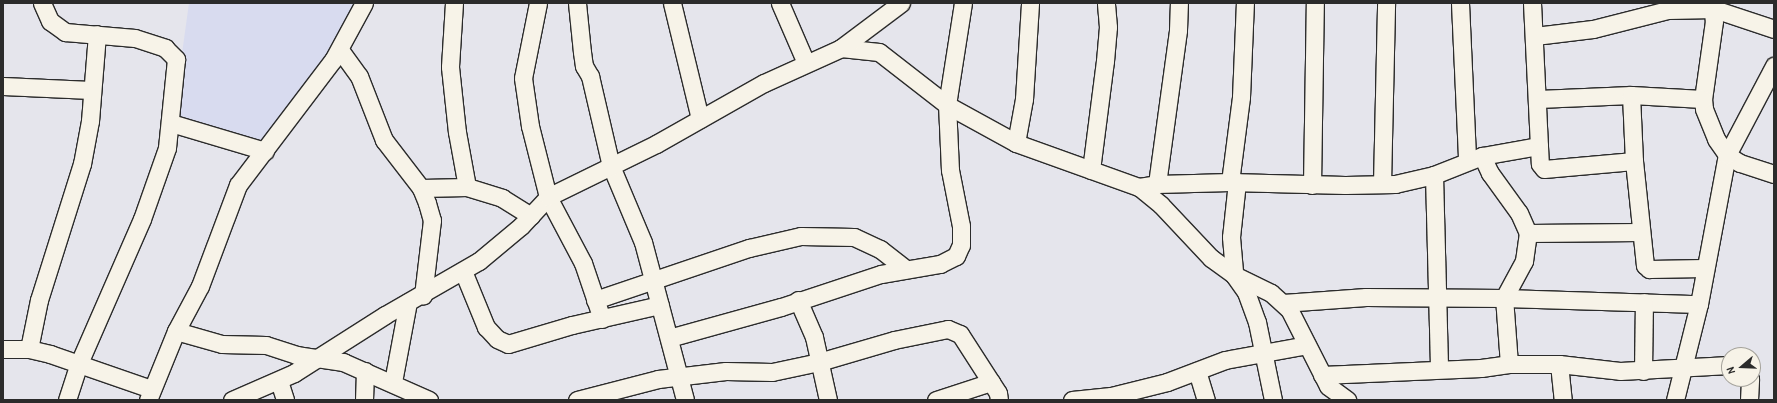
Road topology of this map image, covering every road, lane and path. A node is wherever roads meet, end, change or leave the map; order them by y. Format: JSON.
{"nodes":[{"id":1,"x":42,"y":3,"type":"edge"},
{"id":2,"x":364,"y":3,"type":"edge"},
{"id":3,"x":454,"y":3,"type":"edge"},
{"id":4,"x":538,"y":3,"type":"edge"},
{"id":5,"x":577,"y":3,"type":"edge"},
{"id":6,"x":672,"y":3,"type":"edge"},
{"id":7,"x":780,"y":3,"type":"edge"},
{"id":8,"x":963,"y":3,"type":"edge"},
{"id":9,"x":1030,"y":3,"type":"edge"},
{"id":10,"x":1106,"y":3,"type":"edge"},
{"id":11,"x":1179,"y":3,"type":"edge"},
{"id":12,"x":1245,"y":3,"type":"edge"},
{"id":13,"x":1315,"y":3,"type":"edge"},
{"id":14,"x":1386,"y":3,"type":"edge"},
{"id":15,"x":1460,"y":3,"type":"edge"},
{"id":16,"x":1532,"y":3,"type":"edge"},
{"id":17,"x":894,"y":5,"type":"edge"},
{"id":18,"x":1713,"y":6,"type":"edge"},
{"id":19,"x":1774,"y":29,"type":"edge"},
{"id":20,"x":97,"y":34,"type":"junction"},
{"id":21,"x":1534,"y":36,"type":"junction"},
{"id":22,"x":841,"y":48,"type":"junction"},
{"id":23,"x":340,"y":50,"type":"junction"},
{"id":24,"x":806,"y":64,"type":"junction"},
{"id":25,"x":1774,"y":66,"type":"edge"},
{"id":26,"x":3,"y":86,"type":"edge"},
{"id":27,"x":91,"y":90,"type":"junction"},
{"id":28,"x":1632,"y":95,"type":"junction"},
{"id":29,"x":1538,"y":99,"type":"junction"},
{"id":30,"x":1703,"y":99,"type":"junction"},
{"id":31,"x":947,"y":105,"type":"junction"},
{"id":32,"x":700,"y":119,"type":"junction"},
{"id":33,"x":171,"y":123,"type":"junction"},
{"id":34,"x":1016,"y":143,"type":"junction"},
{"id":35,"x":1539,"y":146,"type":"junction"},
{"id":36,"x":265,"y":151,"type":"junction"},
{"id":37,"x":1727,"y":155,"type":"junction"},
{"id":38,"x":1475,"y":158,"type":"junction"},
{"id":39,"x":1634,"y":161,"type":"junction"},
{"id":40,"x":611,"y":166,"type":"junction"},
{"id":41,"x":1091,"y":170,"type":"junction"},
{"id":42,"x":1774,"y":174,"type":"edge"},
{"id":43,"x":1434,"y":175,"type":"junction"},
{"id":44,"x":1233,"y":182,"type":"junction"},
{"id":45,"x":1157,"y":184,"type":"junction"},
{"id":46,"x":1382,"y":184,"type":"junction"},
{"id":47,"x":1312,"y":185,"type":"junction"},
{"id":48,"x":467,"y":187,"type":"junction"},
{"id":49,"x":421,"y":188,"type":"junction"},
{"id":50,"x":1139,"y":188,"type":"junction"},
{"id":51,"x":548,"y":198,"type":"junction"},
{"id":52,"x":531,"y":216,"type":"junction"},
{"id":53,"x":1528,"y":232,"type":"junction"},
{"id":54,"x":1640,"y":232,"type":"junction"},
{"id":55,"x":1704,"y":268,"type":"junction"},
{"id":56,"x":906,"y":269,"type":"junction"},
{"id":57,"x":463,"y":271,"type":"junction"},
{"id":58,"x":1234,"y":276,"type":"junction"},
{"id":59,"x":653,"y":280,"type":"junction"},
{"id":60,"x":1504,"y":298,"type":"junction"},
{"id":61,"x":415,"y":299,"type":"junction"},
{"id":62,"x":1439,"y":299,"type":"junction"},
{"id":63,"x":595,"y":300,"type":"junction"},
{"id":64,"x":798,"y":300,"type":"junction"},
{"id":65,"x":1644,"y":302,"type":"junction"},
{"id":66,"x":1283,"y":303,"type":"junction"},
{"id":67,"x":1700,"y":304,"type":"junction"},
{"id":68,"x":660,"y":305,"type":"junction"},
{"id":69,"x":602,"y":319,"type":"junction"},
{"id":70,"x":176,"y":331,"type":"junction"},
{"id":71,"x":669,"y":338,"type":"junction"},
{"id":72,"x":1307,"y":346,"type":"junction"},
{"id":73,"x":3,"y":349,"type":"edge"},
{"id":74,"x":29,"y":349,"type":"junction"},
{"id":75,"x":1265,"y":354,"type":"junction"},
{"id":76,"x":322,"y":357,"type":"junction"},
{"id":77,"x":819,"y":362,"type":"junction"},
{"id":78,"x":79,"y":363,"type":"junction"},
{"id":79,"x":1509,"y":364,"type":"junction"},
{"id":80,"x":1560,"y":364,"type":"junction"},
{"id":81,"x":1721,"y":366,"type":"edge"},
{"id":82,"x":1683,"y":368,"type":"junction"},
{"id":83,"x":1439,"y":369,"type":"junction"},
{"id":84,"x":365,"y":371,"type":"junction"},
{"id":85,"x":1197,"y":371,"type":"junction"},
{"id":86,"x":1643,"y":371,"type":"junction"},
{"id":87,"x":680,"y":376,"type":"junction"},
{"id":88,"x":279,"y":381,"type":"junction"},
{"id":89,"x":393,"y":382,"type":"junction"},
{"id":90,"x":991,"y":382,"type":"junction"},
{"id":91,"x":1326,"y":387,"type":"edge"},
{"id":92,"x":1750,"y":387,"type":"edge"},
{"id":93,"x":149,"y":395,"type":"edge"},
{"id":94,"x":252,"y":397,"type":"edge"},
{"id":95,"x":67,"y":400,"type":"edge"},
{"id":96,"x":232,"y":400,"type":"edge"},
{"id":97,"x":286,"y":400,"type":"edge"},
{"id":98,"x":364,"y":400,"type":"edge"},
{"id":99,"x":429,"y":400,"type":"edge"},
{"id":100,"x":577,"y":400,"type":"edge"},
{"id":101,"x":685,"y":400,"type":"edge"},
{"id":102,"x":828,"y":400,"type":"edge"},
{"id":103,"x":936,"y":400,"type":"edge"},
{"id":104,"x":999,"y":400,"type":"edge"},
{"id":105,"x":1072,"y":400,"type":"edge"},
{"id":106,"x":1206,"y":400,"type":"edge"},
{"id":107,"x":1273,"y":400,"type":"edge"},
{"id":108,"x":1347,"y":400,"type":"edge"},
{"id":109,"x":1563,"y":400,"type":"edge"},
{"id":110,"x":1675,"y":400,"type":"edge"},
{"id":111,"x":1749,"y":400,"type":"edge"}],
"edges":[{"from":1,"to":20,"type":"street"},
{"from":2,"to":23,"type":"street"},
{"from":3,"to":48,"type":"street"},
{"from":4,"to":51,"type":"street"},
{"from":5,"to":40,"type":"street"},
{"from":6,"to":32,"type":"street"},
{"from":7,"to":24,"type":"street"},
{"from":8,"to":31,"type":"street"},
{"from":9,"to":34,"type":"street"},
{"from":10,"to":41,"type":"street"},
{"from":11,"to":45,"type":"street"},
{"from":12,"to":44,"type":"street"},
{"from":13,"to":47,"type":"street"},
{"from":14,"to":46,"type":"street"},
{"from":15,"to":38,"type":"street"},
{"from":16,"to":21,"type":"street"},
{"from":17,"to":22,"type":"street"},
{"from":18,"to":19,"type":"street"},
{"from":18,"to":21,"type":"street"},
{"from":18,"to":30,"type":"street"},
{"from":20,"to":27,"type":"street"},
{"from":20,"to":33,"type":"street"},
{"from":21,"to":29,"type":"street"},
{"from":22,"to":24,"type":"street"},
{"from":22,"to":31,"type":"street"},
{"from":23,"to":36,"type":"street"},
{"from":23,"to":49,"type":"street"},
{"from":24,"to":32,"type":"street"},
{"from":25,"to":37,"type":"street"},
{"from":26,"to":27,"type":"street"},
{"from":27,"to":74,"type":"street"},
{"from":28,"to":29,"type":"street"},
{"from":28,"to":30,"type":"street"},
{"from":28,"to":39,"type":"street"},
{"from":29,"to":35,"type":"street"},
{"from":30,"to":37,"type":"street"},
{"from":31,"to":34,"type":"street"},
{"from":31,"to":56,"type":"street"},
{"from":32,"to":40,"type":"street"},
{"from":33,"to":36,"type":"street"},
{"from":33,"to":78,"type":"street"},
{"from":34,"to":41,"type":"street"},
{"from":35,"to":38,"type":"street"},
{"from":35,"to":39,"type":"street"},
{"from":36,"to":70,"type":"street"},
{"from":37,"to":42,"type":"street"},
{"from":37,"to":55,"type":"street"},
{"from":38,"to":43,"type":"street"},
{"from":38,"to":53,"type":"street"},
{"from":39,"to":54,"type":"street"},
{"from":40,"to":51,"type":"street"},
{"from":40,"to":59,"type":"street"},
{"from":41,"to":50,"type":"street"},
{"from":43,"to":46,"type":"street"},
{"from":43,"to":62,"type":"street"},
{"from":44,"to":45,"type":"street"},
{"from":44,"to":47,"type":"street"},
{"from":44,"to":58,"type":"street"},
{"from":45,"to":50,"type":"street"},
{"from":46,"to":47,"type":"street"},
{"from":48,"to":49,"type":"street"},
{"from":48,"to":52,"type":"street"},
{"from":49,"to":61,"type":"street"},
{"from":50,"to":58,"type":"street"},
{"from":51,"to":52,"type":"street"},
{"from":51,"to":63,"type":"street"},
{"from":52,"to":57,"type":"street"},
{"from":53,"to":54,"type":"street"},
{"from":53,"to":60,"type":"street"},
{"from":54,"to":55,"type":"street"},
{"from":55,"to":67,"type":"street"},
{"from":56,"to":59,"type":"street"},
{"from":56,"to":64,"type":"street"},
{"from":57,"to":61,"type":"street"},
{"from":57,"to":69,"type":"street"},
{"from":58,"to":66,"type":"street"},
{"from":58,"to":75,"type":"street"},
{"from":59,"to":63,"type":"street"},
{"from":59,"to":68,"type":"street"},
{"from":60,"to":62,"type":"street"},
{"from":60,"to":65,"type":"street"},
{"from":60,"to":79,"type":"street"},
{"from":61,"to":76,"type":"street"},
{"from":61,"to":89,"type":"street"},
{"from":62,"to":66,"type":"street"},
{"from":62,"to":83,"type":"street"},
{"from":63,"to":69,"type":"street"},
{"from":64,"to":71,"type":"street"},
{"from":64,"to":77,"type":"street"},
{"from":65,"to":67,"type":"street"},
{"from":65,"to":86,"type":"street"},
{"from":66,"to":72,"type":"street"},
{"from":67,"to":82,"type":"street"},
{"from":68,"to":69,"type":"street"},
{"from":68,"to":71,"type":"street"},
{"from":70,"to":76,"type":"street"},
{"from":70,"to":93,"type":"street"},
{"from":71,"to":87,"type":"street"},
{"from":72,"to":75,"type":"street"},
{"from":72,"to":91,"type":"street"},
{"from":73,"to":74,"type":"street"},
{"from":74,"to":78,"type":"street"},
{"from":75,"to":85,"type":"street"},
{"from":75,"to":107,"type":"street"},
{"from":76,"to":84,"type":"street"},
{"from":76,"to":88,"type":"street"},
{"from":77,"to":87,"type":"street"},
{"from":77,"to":90,"type":"street"},
{"from":77,"to":102,"type":"street"},
{"from":78,"to":93,"type":"street"},
{"from":78,"to":95,"type":"street"},
{"from":79,"to":80,"type":"street"},
{"from":79,"to":83,"type":"street"},
{"from":80,"to":86,"type":"street"},
{"from":80,"to":109,"type":"street"},
{"from":81,"to":82,"type":"street"},
{"from":82,"to":86,"type":"street"},
{"from":82,"to":110,"type":"street"},
{"from":83,"to":91,"type":"street"},
{"from":84,"to":89,"type":"street"},
{"from":84,"to":98,"type":"street"},
{"from":85,"to":105,"type":"street"},
{"from":85,"to":106,"type":"street"},
{"from":87,"to":100,"type":"street"},
{"from":87,"to":101,"type":"street"},
{"from":88,"to":94,"type":"street"},
{"from":88,"to":97,"type":"street"},
{"from":89,"to":99,"type":"street"},
{"from":90,"to":103,"type":"street"},
{"from":90,"to":104,"type":"street"},
{"from":91,"to":108,"type":"street"},
{"from":92,"to":111,"type":"street"},
{"from":94,"to":96,"type":"street"}]}
